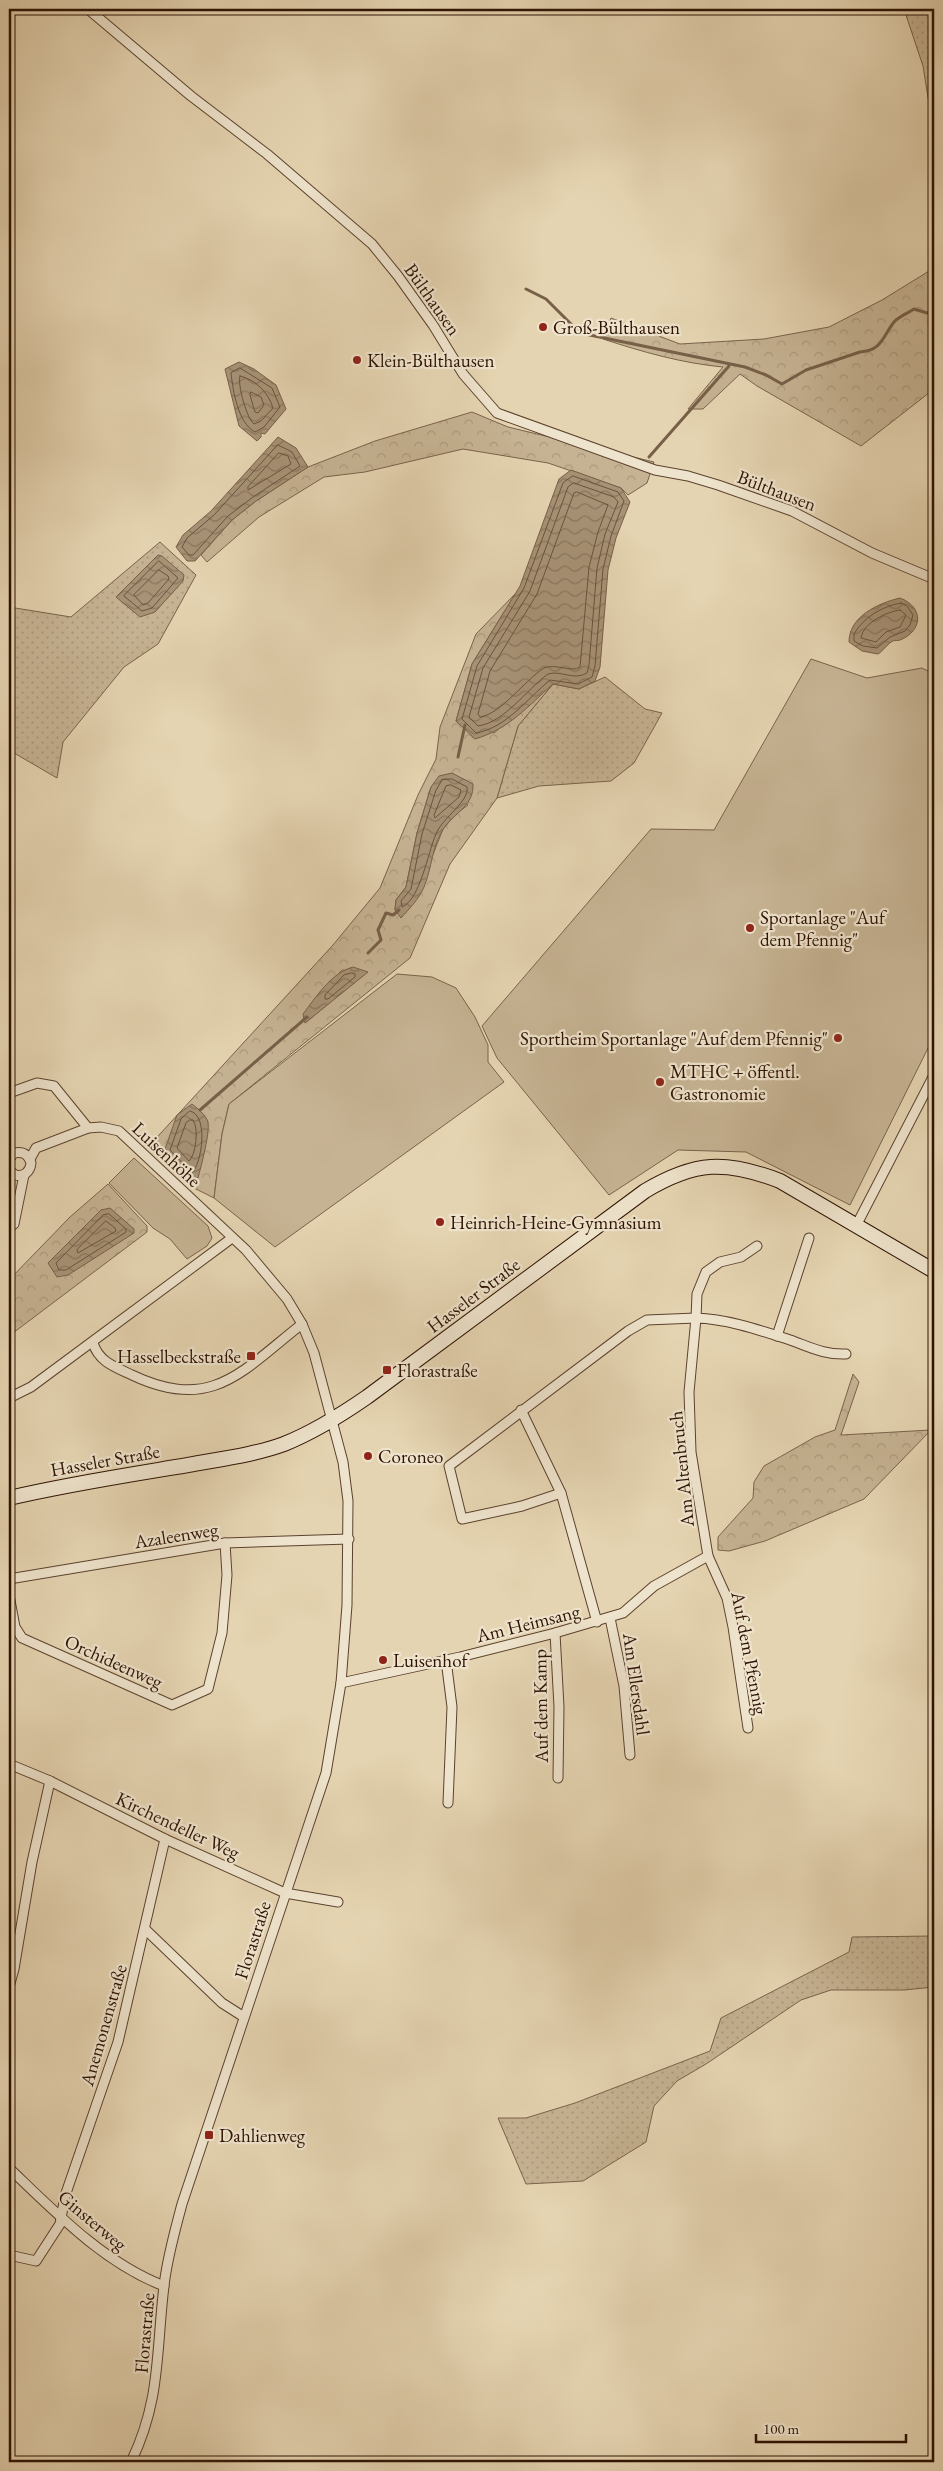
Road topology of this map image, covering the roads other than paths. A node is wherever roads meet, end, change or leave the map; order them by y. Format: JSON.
{"nodes":[{"id":1,"x":88,"y":9,"type":"edge"},
{"id":2,"x":934,"y":579,"type":"edge"},
{"id":3,"x":934,"y":1075,"type":"edge"},
{"id":4,"x":9,"y":1092,"type":"edge"},
{"id":5,"x":88,"y":1128,"type":"junction"},
{"id":6,"x":9,"y":1159,"type":"edge"},
{"id":7,"x":30,"y":1159,"type":"junction"},
{"id":8,"x":9,"y":1170,"type":"edge"},
{"id":9,"x":24,"y":1175,"type":"junction"},
{"id":10,"x":857,"y":1224,"type":"junction"},
{"id":11,"x":9,"y":1228,"type":"edge"},
{"id":12,"x":232,"y":1238,"type":"junction"},
{"id":13,"x":809,"y":1238,"type":"dead end"},
{"id":14,"x":757,"y":1246,"type":"dead end"},
{"id":15,"x":934,"y":1271,"type":"edge"},
{"id":16,"x":696,"y":1318,"type":"junction"},
{"id":17,"x":302,"y":1324,"type":"junction"},
{"id":18,"x":777,"y":1336,"type":"junction"},
{"id":19,"x":93,"y":1342,"type":"junction"},
{"id":20,"x":846,"y":1354,"type":"dead end"},
{"id":21,"x":9,"y":1398,"type":"edge"},
{"id":22,"x":521,"y":1410,"type":"junction"},
{"id":23,"x":332,"y":1420,"type":"junction"},
{"id":24,"x":561,"y":1493,"type":"junction"},
{"id":25,"x":9,"y":1498,"type":"edge"},
{"id":26,"x":350,"y":1539,"type":"junction"},
{"id":27,"x":225,"y":1542,"type":"junction"},
{"id":28,"x":708,"y":1556,"type":"junction"},
{"id":29,"x":9,"y":1579,"type":"edge"},
{"id":30,"x":9,"y":1595,"type":"edge"},
{"id":31,"x":610,"y":1618,"type":"junction"},
{"id":32,"x":597,"y":1622,"type":"junction"},
{"id":33,"x":555,"y":1633,"type":"junction"},
{"id":34,"x":446,"y":1660,"type":"junction"},
{"id":35,"x":341,"y":1683,"type":"junction"},
{"id":36,"x":748,"y":1728,"type":"dead end"},
{"id":37,"x":630,"y":1755,"type":"dead end"},
{"id":38,"x":9,"y":1764,"type":"edge"},
{"id":39,"x":558,"y":1778,"type":"dead end"},
{"id":40,"x":50,"y":1782,"type":"junction"},
{"id":41,"x":448,"y":1803,"type":"dead end"},
{"id":42,"x":166,"y":1839,"type":"junction"},
{"id":43,"x":285,"y":1893,"type":"junction"},
{"id":44,"x":338,"y":1902,"type":"dead end"},
{"id":45,"x":146,"y":1930,"type":"junction"},
{"id":46,"x":9,"y":1987,"type":"edge"},
{"id":47,"x":244,"y":2017,"type":"junction"},
{"id":48,"x":9,"y":2168,"type":"edge"},
{"id":49,"x":62,"y":2218,"type":"junction"},
{"id":50,"x":9,"y":2255,"type":"edge"},
{"id":51,"x":164,"y":2286,"type":"junction"},
{"id":52,"x":131,"y":2462,"type":"edge"}],
"edges":[{"from":1,"to":2,"type":"street","name":"Bülthausen"},
{"from":3,"to":10,"type":"street"},
{"from":4,"to":5,"type":"street"},
{"from":5,"to":7,"type":"street","name":"Luisenhöhe"},
{"from":5,"to":12,"type":"street","name":"Luisenhöhe"},
{"from":6,"to":7,"type":"street"},
{"from":7,"to":9,"type":"street","name":"Luisenhöhe"},
{"from":8,"to":9,"type":"street"},
{"from":9,"to":11,"type":"street","name":"Luisenhöhe"},
{"from":10,"to":15,"type":"main road","name":"Hasseler Straße"},
{"from":10,"to":23,"type":"main road","name":"Hasseler Straße"},
{"from":12,"to":17,"type":"street"},
{"from":12,"to":19,"type":"street"},
{"from":13,"to":18,"type":"street"},
{"from":14,"to":16,"type":"street","name":"Am Altenbruch"},
{"from":16,"to":18,"type":"street"},
{"from":16,"to":22,"type":"street"},
{"from":16,"to":28,"type":"street","name":"Am Altenbruch"},
{"from":17,"to":19,"type":"street"},
{"from":17,"to":23,"type":"street"},
{"from":18,"to":20,"type":"street"},
{"from":19,"to":21,"type":"street"},
{"from":22,"to":24,"type":"street"},
{"from":22,"to":24,"type":"street"},
{"from":23,"to":25,"type":"main road","name":"Hasseler Straße"},
{"from":23,"to":26,"type":"street","name":"Florastraße"},
{"from":24,"to":32,"type":"street"},
{"from":26,"to":27,"type":"street","name":"Azaleenweg"},
{"from":26,"to":35,"type":"street","name":"Florastraße"},
{"from":27,"to":29,"type":"street","name":"Azaleenweg"},
{"from":27,"to":30,"type":"street","name":"Orchideenweg"},
{"from":28,"to":31,"type":"street","name":"Am Heimsang"},
{"from":28,"to":36,"type":"street","name":"Auf dem Pfennig"},
{"from":31,"to":32,"type":"street","name":"Am Heimsang"},
{"from":31,"to":37,"type":"street","name":"Am Ellersdahl"},
{"from":32,"to":33,"type":"street","name":"Am Heimsang"},
{"from":33,"to":34,"type":"street","name":"Am Heimsang"},
{"from":33,"to":39,"type":"street","name":"Auf dem Kamp"},
{"from":34,"to":35,"type":"street","name":"Am Heimsang"},
{"from":34,"to":41,"type":"street"},
{"from":35,"to":43,"type":"street","name":"Florastraße"},
{"from":38,"to":40,"type":"street","name":"Kirchendeller Weg"},
{"from":40,"to":42,"type":"street","name":"Kirchendeller Weg"},
{"from":40,"to":46,"type":"street"},
{"from":42,"to":43,"type":"street","name":"Kirchendeller Weg"},
{"from":42,"to":45,"type":"street","name":"Anemonenstraße"},
{"from":43,"to":44,"type":"street","name":"Kirchendeller Weg"},
{"from":43,"to":47,"type":"street","name":"Florastraße"},
{"from":45,"to":47,"type":"street"},
{"from":45,"to":49,"type":"street","name":"Anemonenstraße"},
{"from":47,"to":51,"type":"street","name":"Florastraße"},
{"from":48,"to":49,"type":"street","name":"Ginsterweg"},
{"from":49,"to":50,"type":"street"},
{"from":49,"to":51,"type":"street","name":"Ginsterweg"},
{"from":51,"to":52,"type":"street","name":"Florastraße"}]}
